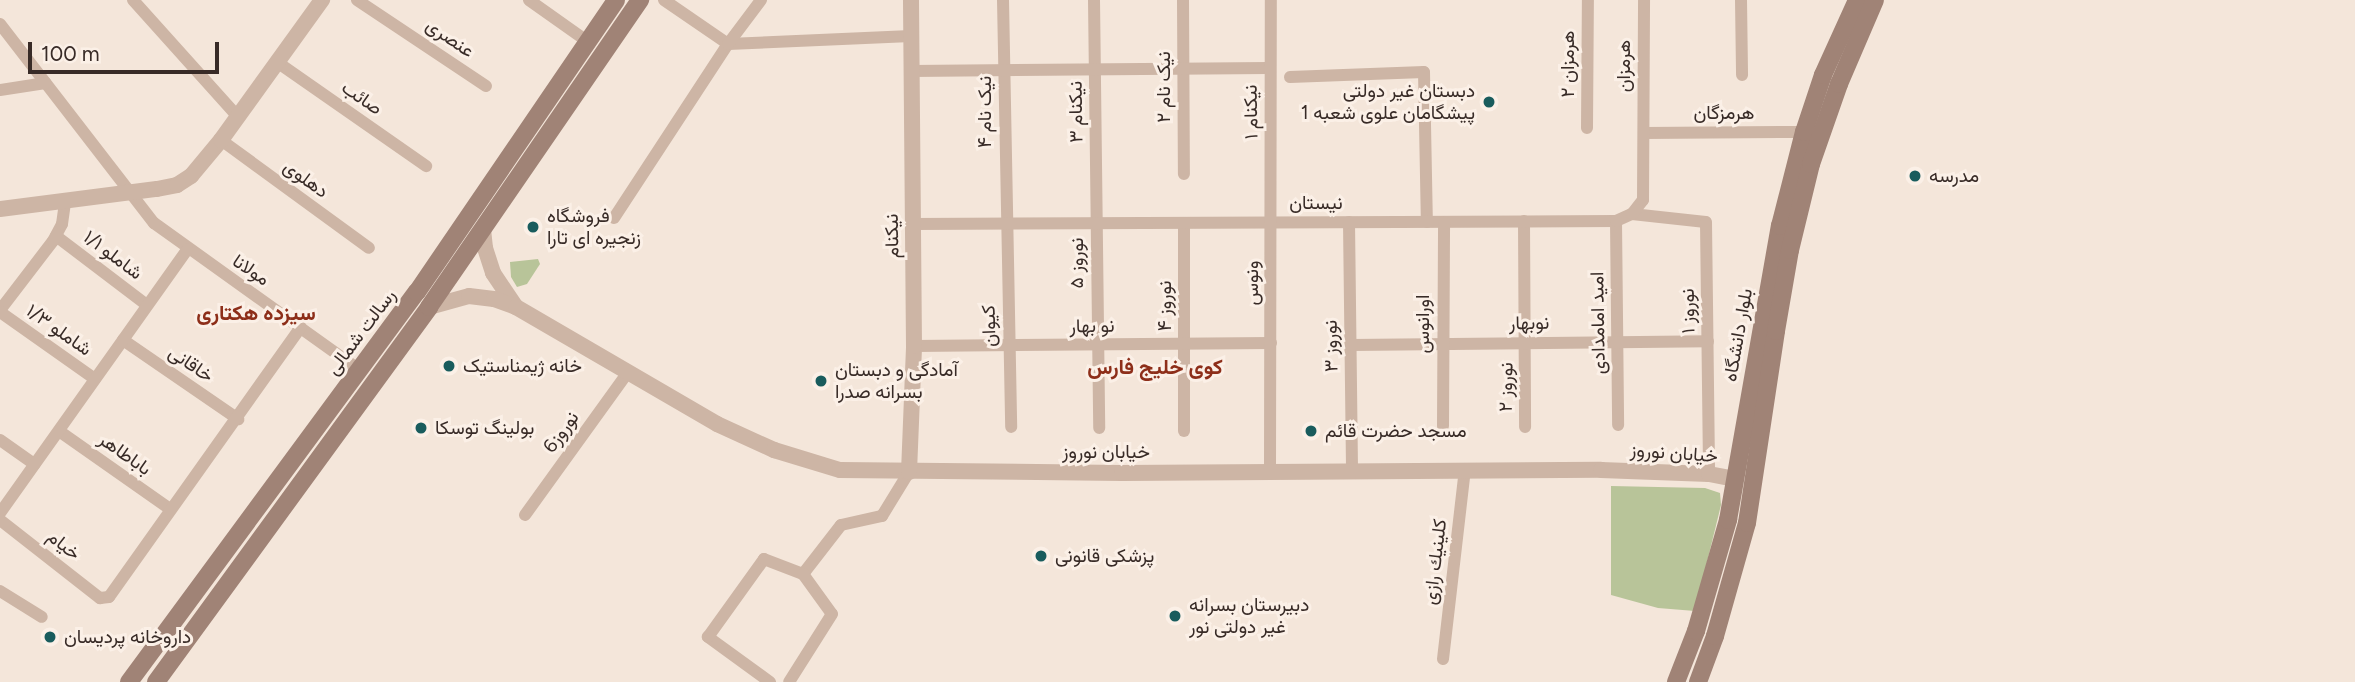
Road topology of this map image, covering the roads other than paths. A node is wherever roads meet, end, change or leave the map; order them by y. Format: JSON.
{"nodes":[{"id":1,"x":133,"y":0,"type":"edge"},
{"id":2,"x":322,"y":0,"type":"edge"},
{"id":3,"x":357,"y":0,"type":"edge"},
{"id":4,"x":529,"y":0,"type":"edge"},
{"id":5,"x":617,"y":0,"type":"edge"},
{"id":6,"x":640,"y":0,"type":"edge"},
{"id":7,"x":664,"y":0,"type":"edge"},
{"id":8,"x":761,"y":0,"type":"edge"},
{"id":9,"x":911,"y":0,"type":"edge"},
{"id":10,"x":1003,"y":0,"type":"edge"},
{"id":11,"x":1094,"y":0,"type":"edge"},
{"id":12,"x":1183,"y":0,"type":"edge"},
{"id":13,"x":1271,"y":0,"type":"edge"},
{"id":14,"x":1588,"y":0,"type":"edge"},
{"id":15,"x":1644,"y":0,"type":"edge"},
{"id":16,"x":1741,"y":0,"type":"edge"},
{"id":17,"x":1857,"y":0,"type":"edge"},
{"id":18,"x":1875,"y":0,"type":"edge"},
{"id":19,"x":0,"y":24,"type":"edge"},
{"id":20,"x":911,"y":36,"type":"junction"},
{"id":21,"x":588,"y":42,"type":"junction"},
{"id":22,"x":729,"y":44,"type":"junction"},
{"id":23,"x":277,"y":62,"type":"junction"},
{"id":24,"x":1182,"y":68,"type":"junction"},
{"id":25,"x":1269,"y":68,"type":"junction"},
{"id":26,"x":1095,"y":69,"type":"junction"},
{"id":27,"x":1004,"y":70,"type":"junction"},
{"id":28,"x":911,"y":71,"type":"junction"},
{"id":29,"x":1742,"y":75,"type":"dead end"},
{"id":30,"x":1290,"y":77,"type":"dead end"},
{"id":31,"x":46,"y":83,"type":"junction"},
{"id":32,"x":486,"y":86,"type":"dead end"},
{"id":33,"x":0,"y":90,"type":"edge"},
{"id":34,"x":238,"y":117,"type":"junction"},
{"id":35,"x":1587,"y":128,"type":"dead end"},
{"id":36,"x":1644,"y":132,"type":"junction"},
{"id":37,"x":1804,"y":132,"type":"junction"},
{"id":38,"x":221,"y":140,"type":"junction"},
{"id":39,"x":426,"y":166,"type":"dead end"},
{"id":40,"x":1184,"y":174,"type":"dead end"},
{"id":41,"x":132,"y":191,"type":"junction"},
{"id":42,"x":65,"y":202,"type":"junction"},
{"id":43,"x":0,"y":209,"type":"edge"},
{"id":44,"x":1632,"y":214,"type":"junction"},
{"id":45,"x":614,"y":218,"type":"dead end"},
{"id":46,"x":1524,"y":221,"type":"junction"},
{"id":47,"x":1616,"y":221,"type":"junction"},
{"id":48,"x":1349,"y":222,"type":"junction"},
{"id":49,"x":1427,"y":222,"type":"junction"},
{"id":50,"x":1444,"y":222,"type":"junction"},
{"id":51,"x":1096,"y":223,"type":"junction"},
{"id":52,"x":1184,"y":223,"type":"junction"},
{"id":53,"x":1271,"y":223,"type":"junction"},
{"id":54,"x":913,"y":224,"type":"junction"},
{"id":55,"x":1005,"y":224,"type":"junction"},
{"id":56,"x":483,"y":229,"type":"junction"},
{"id":57,"x":56,"y":236,"type":"junction"},
{"id":58,"x":369,"y":248,"type":"dead end"},
{"id":59,"x":187,"y":250,"type":"junction"},
{"id":60,"x":147,"y":305,"type":"junction"},
{"id":61,"x":1,"y":307,"type":"edge"},
{"id":62,"x":429,"y":307,"type":"junction"},
{"id":63,"x":516,"y":307,"type":"junction"},
{"id":64,"x":301,"y":327,"type":"junction"},
{"id":65,"x":123,"y":340,"type":"junction"},
{"id":66,"x":1708,"y":341,"type":"junction"},
{"id":67,"x":1617,"y":342,"type":"junction"},
{"id":68,"x":1271,"y":343,"type":"junction"},
{"id":69,"x":1526,"y":343,"type":"junction"},
{"id":70,"x":1185,"y":344,"type":"junction"},
{"id":71,"x":1442,"y":344,"type":"junction"},
{"id":72,"x":1097,"y":345,"type":"junction"},
{"id":73,"x":1351,"y":345,"type":"junction"},
{"id":74,"x":914,"y":346,"type":"junction"},
{"id":75,"x":1009,"y":346,"type":"junction"},
{"id":76,"x":359,"y":370,"type":"junction"},
{"id":77,"x":628,"y":372,"type":"junction"},
{"id":78,"x":95,"y":379,"type":"junction"},
{"id":79,"x":238,"y":419,"type":"junction"},
{"id":80,"x":1618,"y":425,"type":"dead end"},
{"id":81,"x":1443,"y":426,"type":"dead end"},
{"id":82,"x":1011,"y":427,"type":"dead end"},
{"id":83,"x":1525,"y":427,"type":"dead end"},
{"id":84,"x":1099,"y":428,"type":"dead end"},
{"id":85,"x":59,"y":431,"type":"junction"},
{"id":86,"x":1184,"y":432,"type":"dead end"},
{"id":87,"x":0,"y":440,"type":"edge"},
{"id":88,"x":34,"y":464,"type":"junction"},
{"id":89,"x":1352,"y":470,"type":"junction"},
{"id":90,"x":1465,"y":470,"type":"junction"},
{"id":91,"x":909,"y":472,"type":"junction"},
{"id":92,"x":1270,"y":472,"type":"junction"},
{"id":93,"x":1709,"y":474,"type":"junction"},
{"id":94,"x":1735,"y":479,"type":"junction"},
{"id":95,"x":170,"y":509,"type":"junction"},
{"id":96,"x":0,"y":513,"type":"edge"},
{"id":97,"x":525,"y":515,"type":"dead end"},
{"id":98,"x":0,"y":520,"type":"edge"},
{"id":99,"x":803,"y":574,"type":"junction"},
{"id":100,"x":0,"y":591,"type":"edge"},
{"id":101,"x":42,"y":617,"type":"dead end"},
{"id":102,"x":1443,"y":659,"type":"dead end"},
{"id":103,"x":160,"y":679,"type":"edge"},
{"id":104,"x":129,"y":682,"type":"edge"},
{"id":105,"x":770,"y":682,"type":"edge"},
{"id":106,"x":789,"y":682,"type":"edge"},
{"id":107,"x":1676,"y":682,"type":"edge"},
{"id":108,"x":1698,"y":682,"type":"edge"}],
"edges":[{"from":1,"to":34,"type":"street"},
{"from":2,"to":23,"type":"street"},
{"from":3,"to":32,"type":"street","name":"عنصری"},
{"from":4,"to":21,"type":"street"},
{"from":5,"to":21,"type":"main road","name":"رسالت شمالی"},
{"from":6,"to":56,"type":"main road","name":"رسالت شمالی"},
{"from":7,"to":22,"type":"street"},
{"from":8,"to":22,"type":"street"},
{"from":9,"to":20,"type":"street","name":"نیکنام"},
{"from":10,"to":27,"type":"street","name":"نیک نام ۴"},
{"from":11,"to":26,"type":"street","name":"نیکنام ۳"},
{"from":12,"to":24,"type":"street","name":"نیک نام ۲"},
{"from":13,"to":25,"type":"street","name":"نیکنام ۱"},
{"from":14,"to":35,"type":"street","name":"هرمزان ۲"},
{"from":15,"to":36,"type":"street","name":"هرمزان"},
{"from":16,"to":29,"type":"street"},
{"from":17,"to":37,"type":"main road","name":"بلوار دانشگاه"},
{"from":18,"to":108,"type":"main road","name":"بلوار دانشگاه"},
{"from":19,"to":31,"type":"street","name":"مولانا"},
{"from":20,"to":22,"type":"street"},
{"from":20,"to":28,"type":"street","name":"نیکنام"},
{"from":21,"to":76,"type":"main road","name":"رسالت شمالی"},
{"from":22,"to":45,"type":"street"},
{"from":23,"to":34,"type":"street"},
{"from":23,"to":39,"type":"street","name":"صائب"},
{"from":24,"to":25,"type":"street"},
{"from":24,"to":26,"type":"street"},
{"from":24,"to":40,"type":"street","name":"نیک نام ۲"},
{"from":25,"to":53,"type":"street","name":"نیکنام ۱"},
{"from":26,"to":27,"type":"street"},
{"from":26,"to":51,"type":"street","name":"نیکنام ۳"},
{"from":27,"to":28,"type":"street"},
{"from":27,"to":55,"type":"street","name":"نیک نام ۴"},
{"from":28,"to":54,"type":"street","name":"نیکنام"},
{"from":30,"to":49,"type":"street"},
{"from":31,"to":33,"type":"street"},
{"from":31,"to":41,"type":"street","name":"مولانا"},
{"from":34,"to":38,"type":"street"},
{"from":36,"to":37,"type":"street","name":"هرمزگان"},
{"from":36,"to":44,"type":"street"},
{"from":37,"to":94,"type":"main road","name":"بلوار دانشگاه"},
{"from":38,"to":41,"type":"street"},
{"from":38,"to":58,"type":"street","name":"دهلوی"},
{"from":41,"to":42,"type":"street"},
{"from":41,"to":59,"type":"street","name":"مولانا"},
{"from":42,"to":43,"type":"street"},
{"from":42,"to":57,"type":"street"},
{"from":44,"to":47,"type":"street","name":"نیستان"},
{"from":44,"to":66,"type":"street","name":"نوروز ۱"},
{"from":46,"to":47,"type":"street","name":"نیستان"},
{"from":46,"to":50,"type":"street","name":"نیستان"},
{"from":46,"to":69,"type":"street","name":"نوروز ۲"},
{"from":47,"to":67,"type":"street","name":"امید امامدادی"},
{"from":48,"to":49,"type":"street","name":"نیستان"},
{"from":48,"to":53,"type":"street","name":"نیستان"},
{"from":48,"to":73,"type":"street","name":"نوروز ۳"},
{"from":49,"to":50,"type":"street","name":"نیستان"},
{"from":50,"to":71,"type":"street","name":"اورانوس"},
{"from":51,"to":52,"type":"street","name":"نیستان"},
{"from":51,"to":55,"type":"street","name":"نیستان"},
{"from":51,"to":72,"type":"street","name":"نوروز ۵"},
{"from":52,"to":53,"type":"street","name":"نیستان"},
{"from":52,"to":70,"type":"street","name":"نوروز ۴"},
{"from":53,"to":68,"type":"street","name":"ونوس"},
{"from":54,"to":55,"type":"street","name":"نیستان"},
{"from":54,"to":74,"type":"street","name":"نیکنام"},
{"from":55,"to":75,"type":"street","name":"کیوان"},
{"from":56,"to":62,"type":"main road","name":"رسالت شمالی"},
{"from":56,"to":63,"type":"street","name":"خیابان نوروز"},
{"from":57,"to":60,"type":"street","name":"شاملو ۱/۱"},
{"from":57,"to":61,"type":"street"},
{"from":59,"to":60,"type":"street"},
{"from":59,"to":64,"type":"street","name":"مولانا"},
{"from":60,"to":65,"type":"street"},
{"from":61,"to":78,"type":"street","name":"شاملو ۱/۳"},
{"from":62,"to":63,"type":"street","name":"خیابان نوروز"},
{"from":62,"to":103,"type":"main road","name":"رسالت شمالی"},
{"from":63,"to":77,"type":"street","name":"خیابان نوروز"},
{"from":64,"to":76,"type":"street","name":"مولانا"},
{"from":64,"to":79,"type":"street"},
{"from":65,"to":78,"type":"street"},
{"from":65,"to":79,"type":"street","name":"خاقانی"},
{"from":66,"to":67,"type":"street","name":"نوبهار"},
{"from":66,"to":93,"type":"street","name":"نوروز ۱"},
{"from":67,"to":69,"type":"street","name":"نوبهار"},
{"from":67,"to":80,"type":"street","name":"امید امامدادی"},
{"from":68,"to":70,"type":"street","name":"نو بهار"},
{"from":68,"to":92,"type":"street"},
{"from":69,"to":71,"type":"street","name":"نوبهار"},
{"from":69,"to":83,"type":"street","name":"نوروز ۲"},
{"from":70,"to":72,"type":"street","name":"نو بهار"},
{"from":70,"to":86,"type":"street","name":"نوروز ۴"},
{"from":71,"to":73,"type":"street","name":"نوبهار"},
{"from":71,"to":81,"type":"street","name":"اورانوس"},
{"from":72,"to":75,"type":"street","name":"نو بهار"},
{"from":72,"to":84,"type":"street","name":"نوروز ۵"},
{"from":73,"to":89,"type":"street","name":"نوروز ۳"},
{"from":74,"to":75,"type":"street","name":"نو بهار"},
{"from":74,"to":91,"type":"street","name":"نیکنام"},
{"from":75,"to":82,"type":"street","name":"کیوان"},
{"from":76,"to":104,"type":"main road","name":"رسالت شمالی"},
{"from":77,"to":91,"type":"street","name":"خیابان نوروز"},
{"from":77,"to":97,"type":"street","name":"نوروز6"},
{"from":78,"to":85,"type":"street"},
{"from":79,"to":95,"type":"street"},
{"from":85,"to":88,"type":"street"},
{"from":85,"to":95,"type":"street","name":"باباطاهر"},
{"from":87,"to":88,"type":"street"},
{"from":88,"to":96,"type":"street"},
{"from":89,"to":90,"type":"street","name":"خیابان نوروز"},
{"from":89,"to":92,"type":"street","name":"خیابان نوروز"},
{"from":90,"to":93,"type":"street","name":"خیابان نوروز"},
{"from":90,"to":102,"type":"street","name":"كلينيك رازی"},
{"from":91,"to":92,"type":"street","name":"خیابان نوروز"},
{"from":91,"to":99,"type":"street"},
{"from":93,"to":94,"type":"street","name":"خیابان نوروز"},
{"from":94,"to":107,"type":"main road","name":"بلوار دانشگاه"},
{"from":95,"to":98,"type":"street","name":"خیام"},
{"from":99,"to":105,"type":"street"},
{"from":99,"to":106,"type":"street"},
{"from":100,"to":101,"type":"street"}]}
